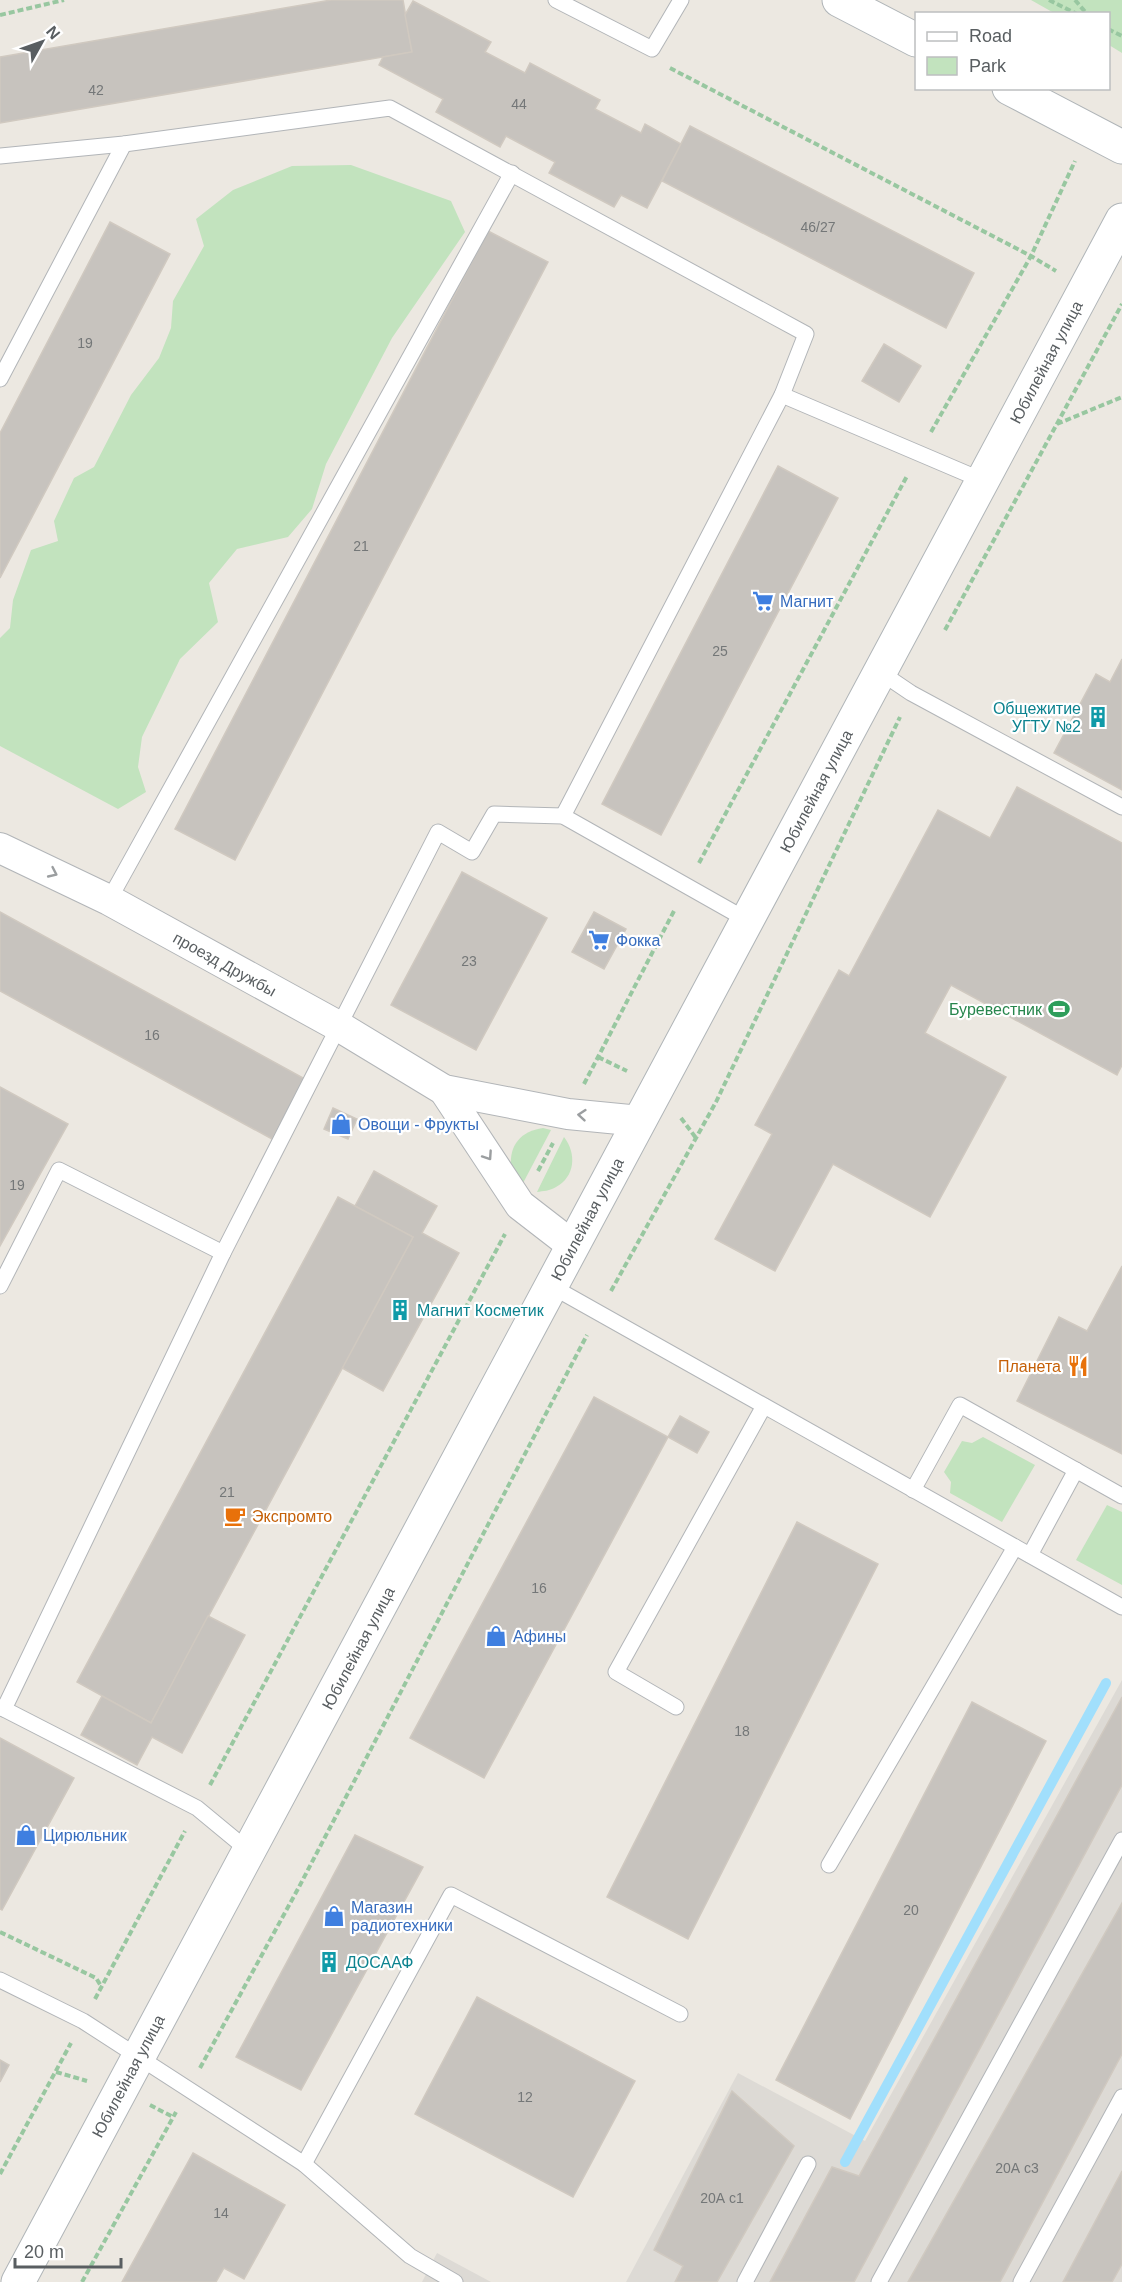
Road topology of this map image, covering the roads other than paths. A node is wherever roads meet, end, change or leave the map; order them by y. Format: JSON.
{"nodes":[{"id":1,"x":556,"y":0,"type":"edge"},
{"id":2,"x":681,"y":0,"type":"edge"},
{"id":3,"x":839,"y":0,"type":"edge"},
{"id":4,"x":915,"y":39,"type":"edge"},
{"id":5,"x":1014,"y":90,"type":"edge"},
{"id":6,"x":124,"y":144,"type":"junction"},
{"id":7,"x":1122,"y":147,"type":"edge"},
{"id":8,"x":0,"y":156,"type":"edge"},
{"id":9,"x":512,"y":173,"type":"junction"},
{"id":10,"x":1122,"y":220,"type":"edge"},
{"id":11,"x":0,"y":379,"type":"edge"},
{"id":12,"x":782,"y":395,"type":"junction"},
{"id":13,"x":984,"y":481,"type":"junction"},
{"id":14,"x":880,"y":672,"type":"junction"},
{"id":15,"x":1122,"y":807,"type":"edge"},
{"id":16,"x":563,"y":816,"type":"junction"},
{"id":17,"x":0,"y":848,"type":"edge"},
{"id":18,"x":109,"y":900,"type":"junction"},
{"id":19,"x":747,"y":920,"type":"junction"},
{"id":20,"x":340,"y":1027,"type":"junction"},
{"id":21,"x":444,"y":1090,"type":"junction"},
{"id":22,"x":640,"y":1121,"type":"junction"},
{"id":23,"x":573,"y":1246,"type":"junction"},
{"id":24,"x":223,"y":1253,"type":"junction"},
{"id":25,"x":0,"y":1286,"type":"edge"},
{"id":26,"x":551,"y":1286,"type":"junction"},
{"id":27,"x":764,"y":1406,"type":"junction"},
{"id":28,"x":1076,"y":1470,"type":"junction"},
{"id":29,"x":913,"y":1490,"type":"junction"},
{"id":30,"x":1122,"y":1496,"type":"edge"},
{"id":31,"x":1015,"y":1547,"type":"junction"},
{"id":32,"x":1030,"y":1555,"type":"junction"},
{"id":33,"x":1122,"y":1607,"type":"edge"},
{"id":34,"x":676,"y":1707,"type":"dead end"},
{"id":35,"x":2,"y":1708,"type":"edge"},
{"id":36,"x":1122,"y":1840,"type":"edge"},
{"id":37,"x":249,"y":1851,"type":"junction"},
{"id":38,"x":829,"y":1865,"type":"dead end"},
{"id":39,"x":0,"y":1980,"type":"edge"},
{"id":40,"x":680,"y":2014,"type":"dead end"},
{"id":41,"x":138,"y":2058,"type":"junction"},
{"id":42,"x":1122,"y":2097,"type":"edge"},
{"id":43,"x":304,"y":2164,"type":"junction"},
{"id":44,"x":808,"y":2164,"type":"dead end"},
{"id":45,"x":18,"y":2282,"type":"edge"},
{"id":46,"x":455,"y":2282,"type":"edge"},
{"id":47,"x":745,"y":2282,"type":"edge"},
{"id":48,"x":879,"y":2282,"type":"edge"},
{"id":49,"x":1021,"y":2282,"type":"edge"}],
"edges":[{"from":1,"to":2,"type":"lane"},
{"from":3,"to":4,"type":"street"},
{"from":5,"to":7,"type":"street"},
{"from":6,"to":8,"type":"lane"},
{"from":6,"to":9,"type":"lane"},
{"from":6,"to":11,"type":"lane"},
{"from":9,"to":12,"type":"lane"},
{"from":9,"to":18,"type":"lane"},
{"from":10,"to":13,"type":"street","name":"Юбилейная улица"},
{"from":12,"to":13,"type":"lane"},
{"from":12,"to":16,"type":"lane"},
{"from":13,"to":14,"type":"street","name":"Юбилейная улица"},
{"from":14,"to":15,"type":"lane"},
{"from":14,"to":19,"type":"street","name":"Юбилейная улица"},
{"from":16,"to":19,"type":"lane"},
{"from":16,"to":20,"type":"lane"},
{"from":17,"to":18,"type":"street","name":"проезд Дружбы","one_way":true},
{"from":18,"to":20,"type":"street","name":"проезд Дружбы"},
{"from":19,"to":22,"type":"street","name":"Юбилейная улица"},
{"from":20,"to":21,"type":"street","name":"проезд Дружбы"},
{"from":20,"to":24,"type":"lane"},
{"from":22,"to":21,"type":"street","name":"проезд Дружбы","one_way":true},
{"from":21,"to":23,"type":"street","name":"проезд Дружбы","one_way":true},
{"from":22,"to":23,"type":"street","name":"Юбилейная улица"},
{"from":23,"to":26,"type":"street","name":"Юбилейная улица"},
{"from":24,"to":25,"type":"lane"},
{"from":24,"to":35,"type":"lane"},
{"from":26,"to":27,"type":"lane"},
{"from":26,"to":37,"type":"street","name":"Юбилейная улица"},
{"from":27,"to":29,"type":"lane"},
{"from":27,"to":34,"type":"lane"},
{"from":28,"to":29,"type":"lane"},
{"from":28,"to":30,"type":"lane"},
{"from":28,"to":32,"type":"lane"},
{"from":29,"to":31,"type":"lane"},
{"from":31,"to":32,"type":"lane"},
{"from":31,"to":38,"type":"lane"},
{"from":32,"to":33,"type":"lane"},
{"from":35,"to":37,"type":"lane"},
{"from":36,"to":48,"type":"lane"},
{"from":37,"to":41,"type":"street","name":"Юбилейная улица"},
{"from":39,"to":41,"type":"lane"},
{"from":40,"to":43,"type":"lane"},
{"from":41,"to":43,"type":"lane"},
{"from":41,"to":45,"type":"street","name":"Юбилейная улица"},
{"from":42,"to":49,"type":"lane"},
{"from":43,"to":46,"type":"lane"},
{"from":44,"to":47,"type":"lane"}]}
